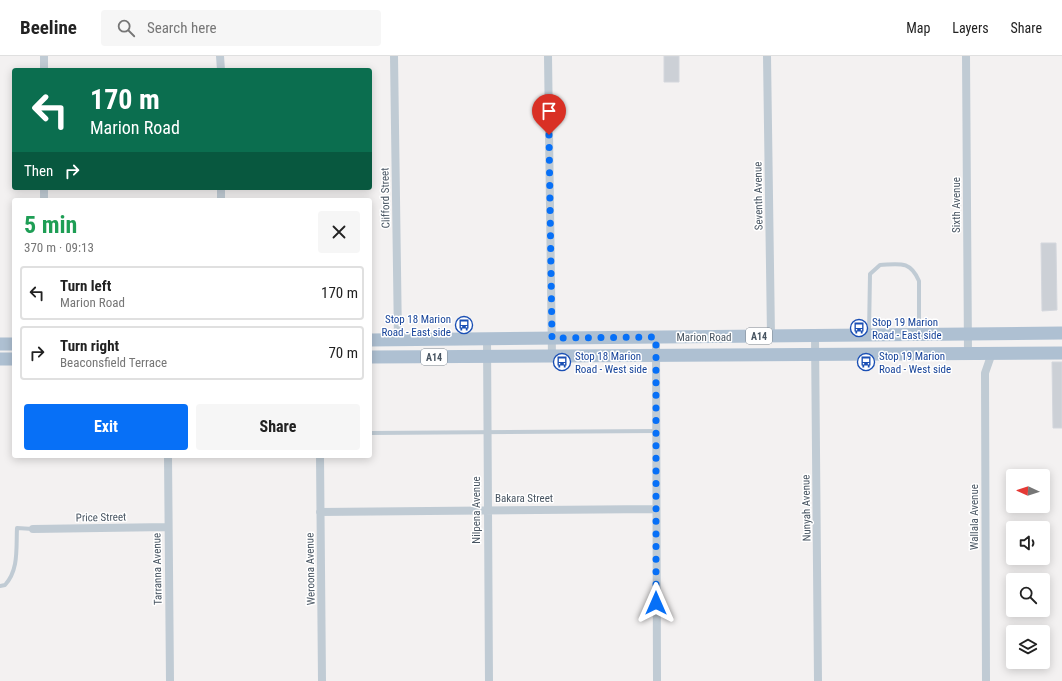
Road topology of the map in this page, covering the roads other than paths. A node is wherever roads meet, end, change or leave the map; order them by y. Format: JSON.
{"nodes":[{"id":1,"x":44,"y":56,"type":"edge"},
{"id":2,"x":220,"y":56,"type":"edge"},
{"id":3,"x":394,"y":56,"type":"edge"},
{"id":4,"x":548,"y":56,"type":"edge"},
{"id":5,"x":767,"y":56,"type":"edge"},
{"id":6,"x":966,"y":56,"type":"edge"},
{"id":7,"x":44,"y":68,"type":"edge"},
{"id":8,"x":220,"y":68,"type":"edge"},
{"id":9,"x":1062,"y":332,"type":"edge"},
{"id":10,"x":968,"y":334,"type":"junction"},
{"id":11,"x":869,"y":335,"type":"junction"},
{"id":12,"x":919,"y":335,"type":"junction"},
{"id":13,"x":771,"y":336,"type":"junction"},
{"id":14,"x":815,"y":336,"type":"junction"},
{"id":15,"x":656,"y":337,"type":"junction"},
{"id":16,"x":487,"y":338,"type":"junction"},
{"id":17,"x":552,"y":338,"type":"junction"},
{"id":18,"x":372,"y":340,"type":"edge"},
{"id":19,"x":398,"y":340,"type":"junction"},
{"id":20,"x":0,"y":344,"type":"edge"},
{"id":21,"x":12,"y":344,"type":"edge"},
{"id":22,"x":1062,"y":352,"type":"edge"},
{"id":23,"x":968,"y":353,"type":"junction"},
{"id":24,"x":992,"y":353,"type":"junction"},
{"id":25,"x":815,"y":354,"type":"junction"},
{"id":26,"x":656,"y":356,"type":"junction"},
{"id":27,"x":375,"y":357,"type":"edge"},
{"id":28,"x":488,"y":357,"type":"junction"},
{"id":29,"x":552,"y":357,"type":"junction"},
{"id":30,"x":12,"y":359,"type":"edge"},
{"id":31,"x":0,"y":360,"type":"edge"},
{"id":32,"x":656,"y":431,"type":"junction"},
{"id":33,"x":487,"y":432,"type":"junction"},
{"id":34,"x":372,"y":433,"type":"edge"},
{"id":35,"x":168,"y":458,"type":"edge"},
{"id":36,"x":320,"y":458,"type":"edge"},
{"id":37,"x":656,"y":509,"type":"junction"},
{"id":38,"x":487,"y":510,"type":"junction"},
{"id":39,"x":320,"y":512,"type":"junction"},
{"id":40,"x":168,"y":527,"type":"junction"},
{"id":41,"x":34,"y":529,"type":"joint"},
{"id":42,"x":0,"y":586,"type":"edge"},
{"id":43,"x":170,"y":681,"type":"edge"},
{"id":44,"x":322,"y":681,"type":"edge"},
{"id":45,"x":489,"y":681,"type":"edge"},
{"id":46,"x":657,"y":681,"type":"edge"},
{"id":47,"x":818,"y":681,"type":"edge"},
{"id":48,"x":986,"y":681,"type":"edge"}],
"edges":[{"from":1,"to":7,"type":"street"},
{"from":2,"to":8,"type":"street"},
{"from":3,"to":19,"type":"street","name":"Clifford Street"},
{"from":4,"to":17,"type":"street"},
{"from":5,"to":13,"type":"street","name":"Seventh Avenue"},
{"from":6,"to":10,"type":"street","name":"Sixth Avenue"},
{"from":9,"to":10,"type":"main road","name":"Marion Road","number":"A14"},
{"from":10,"to":12,"type":"main road","name":"Marion Road","number":"A14"},
{"from":10,"to":23,"type":"street","name":"Sixth Avenue"},
{"from":11,"to":12,"type":"main road","name":"Marion Road","number":"A14"},
{"from":11,"to":12,"type":"lane"},
{"from":11,"to":14,"type":"main road","name":"Marion Road","number":"A14"},
{"from":13,"to":14,"type":"main road","name":"Marion Road","number":"A14"},
{"from":13,"to":15,"type":"main road","name":"Marion Road","number":"A14"},
{"from":14,"to":25,"type":"street","name":"Nunyah Avenue"},
{"from":15,"to":17,"type":"main road","name":"Marion Road","number":"A14"},
{"from":15,"to":26,"type":"street"},
{"from":16,"to":17,"type":"main road","name":"Marion Road","number":"A14"},
{"from":16,"to":19,"type":"main road","name":"Marion Road","number":"A14"},
{"from":16,"to":28,"type":"street","name":"Nilpena Avenue"},
{"from":17,"to":29,"type":"street"},
{"from":18,"to":19,"type":"main road","name":"Marion Road","number":"A14"},
{"from":19,"to":27,"type":"main road"},
{"from":20,"to":21,"type":"main road"},
{"from":22,"to":24,"type":"main road","name":"Marion Road","number":"A14"},
{"from":23,"to":24,"type":"main road","name":"Marion Road","number":"A14"},
{"from":23,"to":25,"type":"main road","name":"Marion Road","number":"A14"},
{"from":24,"to":48,"type":"street","name":"Wallala Avenue"},
{"from":25,"to":26,"type":"main road","name":"Marion Road","number":"A14"},
{"from":25,"to":47,"type":"street","name":"Nunyah Avenue"},
{"from":26,"to":29,"type":"main road","name":"Marion Road","number":"A14"},
{"from":26,"to":32,"type":"street"},
{"from":27,"to":28,"type":"main road","name":"Marion Road","number":"A14"},
{"from":28,"to":29,"type":"main road","name":"Marion Road","number":"A14"},
{"from":28,"to":33,"type":"street","name":"Nilpena Avenue"},
{"from":30,"to":31,"type":"main road"},
{"from":32,"to":33,"type":"lane"},
{"from":32,"to":37,"type":"street"},
{"from":33,"to":34,"type":"lane"},
{"from":33,"to":38,"type":"street","name":"Nilpena Avenue"},
{"from":35,"to":40,"type":"street","name":"Tarranna Avenue"},
{"from":36,"to":39,"type":"street","name":"Weroona Avenue"},
{"from":37,"to":38,"type":"street","name":"Bakara Street"},
{"from":37,"to":46,"type":"street"},
{"from":38,"to":39,"type":"street","name":"Bakara Street"},
{"from":38,"to":45,"type":"street","name":"Nilpena Avenue"},
{"from":39,"to":44,"type":"street","name":"Weroona Avenue"},
{"from":40,"to":41,"type":"street","name":"Price Street"},
{"from":40,"to":43,"type":"street","name":"Tarranna Avenue"},
{"from":41,"to":42,"type":"lane"}]}
